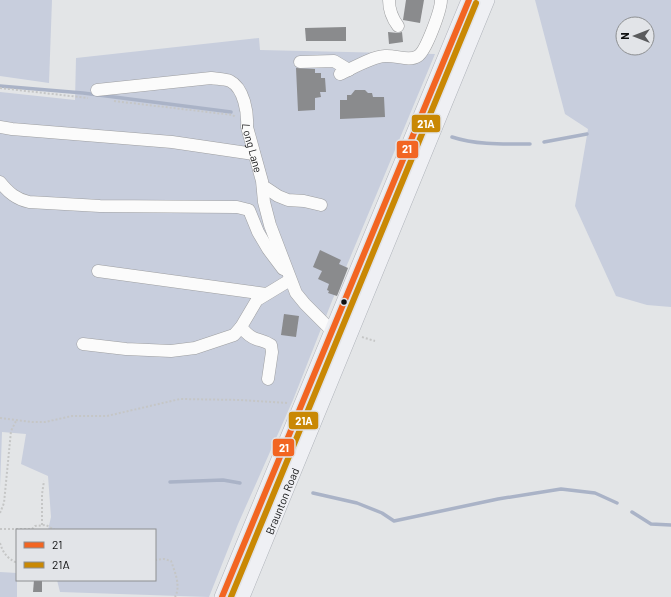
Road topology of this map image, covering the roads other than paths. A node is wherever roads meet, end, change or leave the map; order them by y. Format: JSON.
{"nodes":[{"id":1,"x":389,"y":0,"type":"edge"},
{"id":2,"x":441,"y":0,"type":"edge"},
{"id":3,"x":469,"y":0,"type":"edge"},
{"id":4,"x":487,"y":0,"type":"edge"},
{"id":5,"x":398,"y":26,"type":"dead end"},
{"id":6,"x":300,"y":62,"type":"dead end"},
{"id":7,"x":93,"y":94,"type":"road end"},
{"id":8,"x":0,"y":127,"type":"edge"},
{"id":9,"x":254,"y":154,"type":"junction"},
{"id":10,"x":0,"y":182,"type":"edge"},
{"id":11,"x":263,"y":188,"type":"junction"},
{"id":12,"x":321,"y":205,"type":"dead end"},
{"id":13,"x":98,"y":270,"type":"dead end"},
{"id":14,"x":290,"y":280,"type":"junction"},
{"id":15,"x":266,"y":294,"type":"junction"},
{"id":16,"x":241,"y":327,"type":"junction"},
{"id":17,"x":331,"y":330,"type":"junction"},
{"id":18,"x":349,"y":338,"type":"junction"},
{"id":19,"x":83,"y":344,"type":"dead end"},
{"id":20,"x":268,"y":379,"type":"dead end"},
{"id":21,"x":222,"y":597,"type":"edge"},
{"id":22,"x":242,"y":597,"type":"edge"}],
"edges":[{"from":1,"to":5,"type":"street"},
{"from":2,"to":6,"type":"street"},
{"from":3,"to":17,"type":"main road","name":"Braunton Road"},
{"from":4,"to":18,"type":"main road","name":"Braunton Road"},
{"from":7,"to":9,"type":"street","name":"Long Lane"},
{"from":8,"to":9,"type":"street"},
{"from":9,"to":11,"type":"street","name":"Long Lane"},
{"from":10,"to":14,"type":"street"},
{"from":11,"to":12,"type":"street"},
{"from":11,"to":14,"type":"street","name":"Long Lane"},
{"from":13,"to":15,"type":"street"},
{"from":14,"to":15,"type":"street"},
{"from":14,"to":17,"type":"street","name":"Long Lane"},
{"from":15,"to":16,"type":"street"},
{"from":16,"to":19,"type":"street"},
{"from":16,"to":20,"type":"street"},
{"from":17,"to":18,"type":"street"},
{"from":17,"to":21,"type":"main road","name":"Braunton Road"},
{"from":18,"to":22,"type":"main road","name":"Braunton Road"}]}
